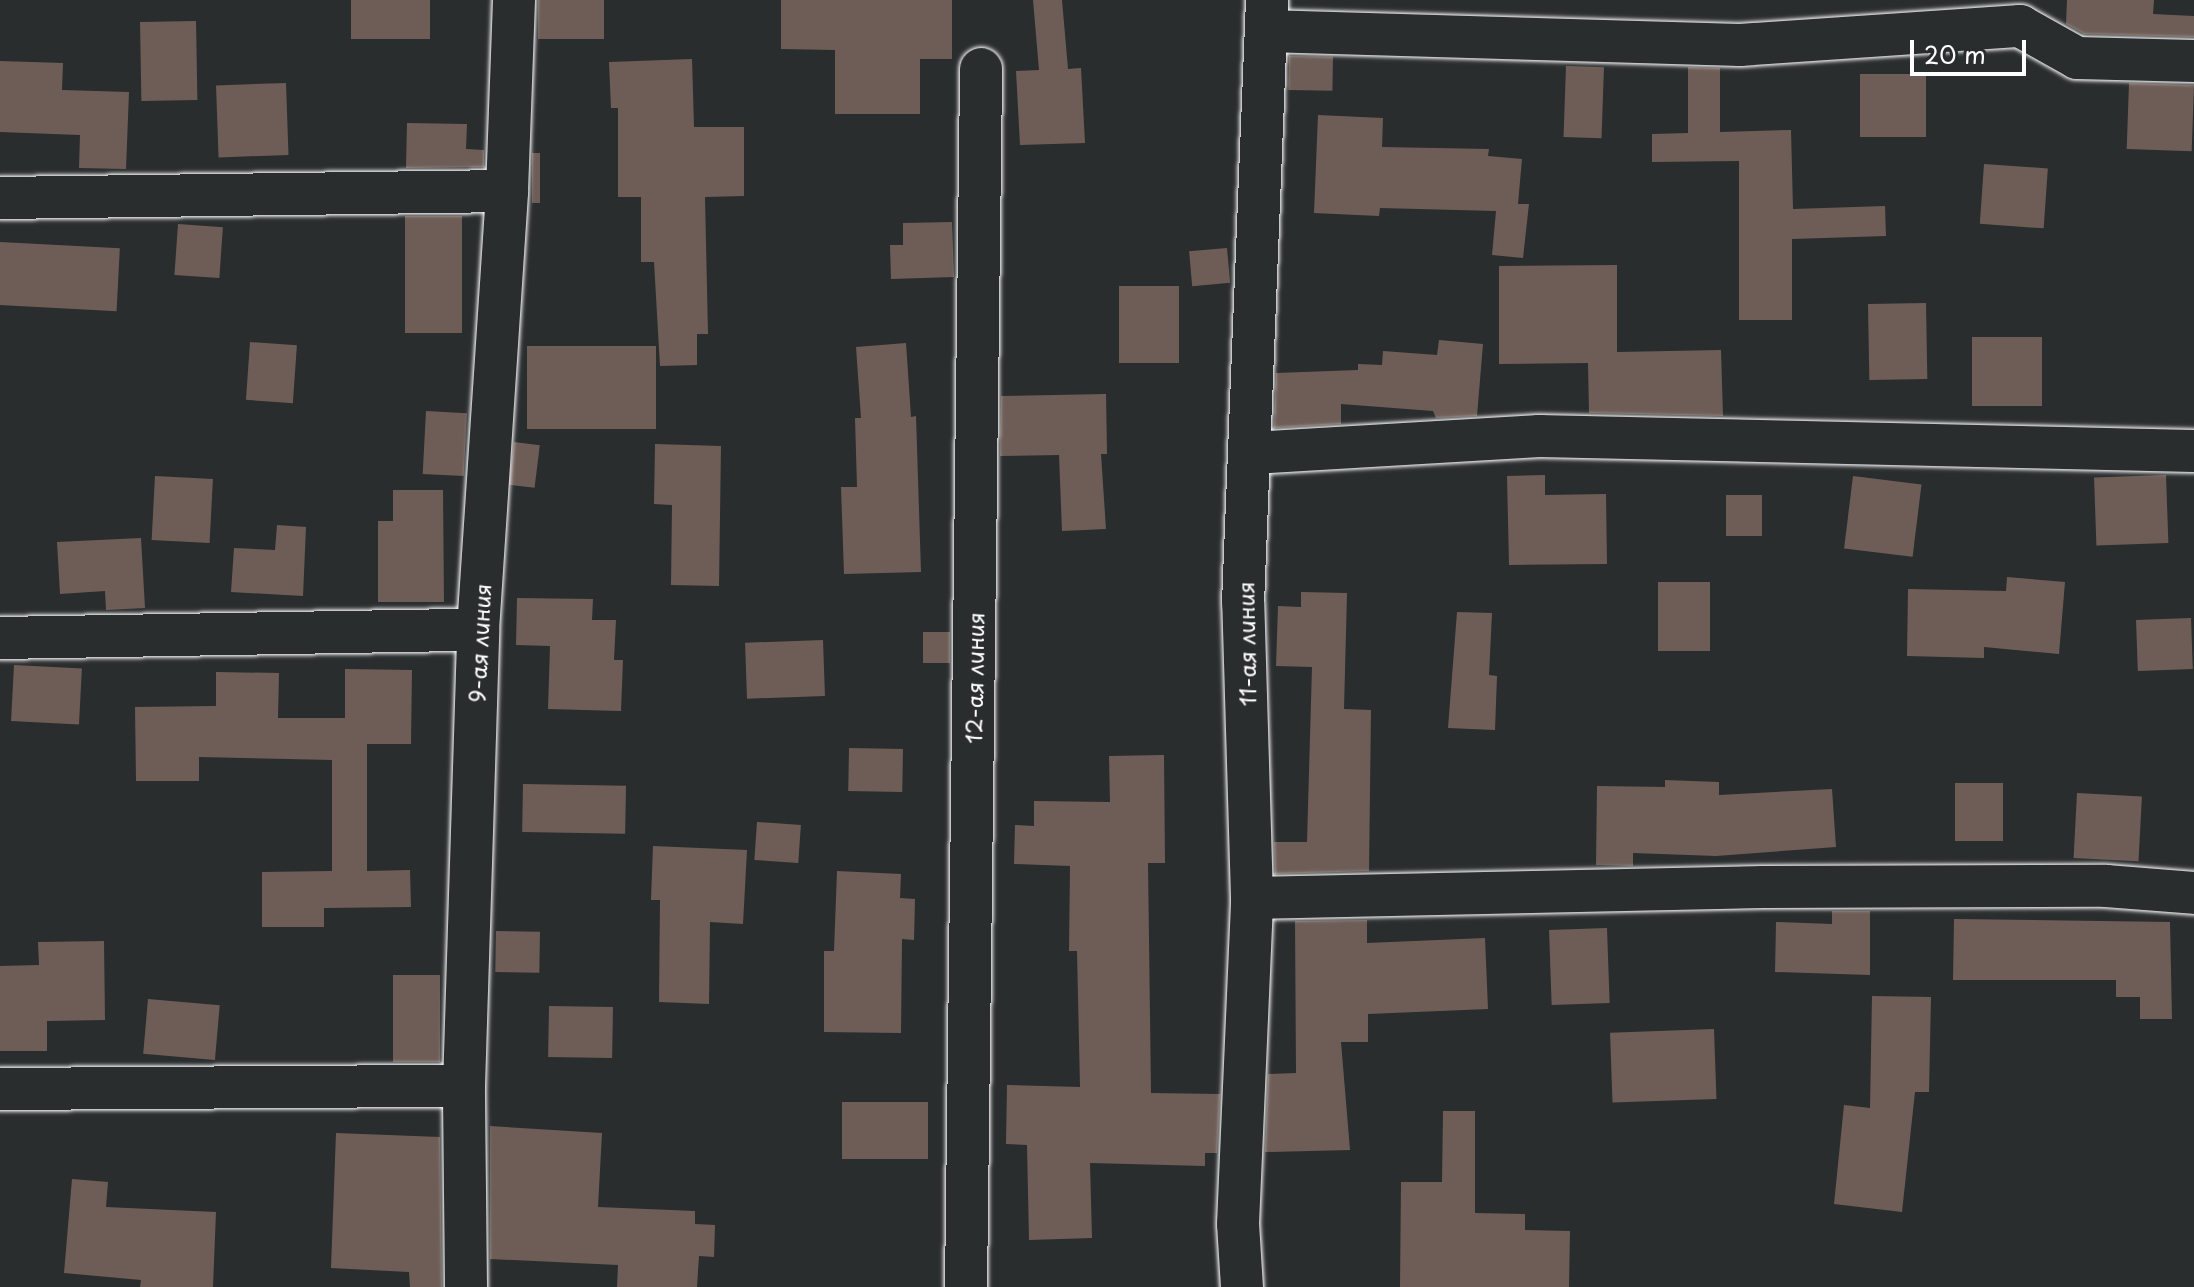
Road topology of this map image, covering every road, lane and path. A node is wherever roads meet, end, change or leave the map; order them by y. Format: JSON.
{"nodes":[{"id":1,"x":514,"y":0,"type":"edge"},
{"id":2,"x":2026,"y":13,"type":"edge"},
{"id":3,"x":1266,"y":16,"type":"edge"},
{"id":4,"x":1542,"y":18,"type":"edge"},
{"id":5,"x":2194,"y":61,"type":"edge"},
{"id":6,"x":981,"y":69,"type":"dead end"},
{"id":7,"x":507,"y":191,"type":"junction"},
{"id":8,"x":0,"y":198,"type":"edge"},
{"id":9,"x":2194,"y":451,"type":"edge"},
{"id":10,"x":1252,"y":453,"type":"junction"},
{"id":11,"x":478,"y":630,"type":"junction"},
{"id":12,"x":0,"y":638,"type":"edge"},
{"id":13,"x":2194,"y":893,"type":"edge"},
{"id":14,"x":1252,"y":898,"type":"junction"},
{"id":15,"x":464,"y":1086,"type":"junction"},
{"id":16,"x":0,"y":1089,"type":"edge"},
{"id":17,"x":466,"y":1287,"type":"edge"},
{"id":18,"x":966,"y":1287,"type":"edge"},
{"id":19,"x":1242,"y":1287,"type":"edge"}],
"edges":[{"from":1,"to":7,"type":"street","name":"9-ая линия"},
{"from":2,"to":4,"type":"street"},
{"from":2,"to":5,"type":"street"},
{"from":3,"to":4,"type":"street"},
{"from":3,"to":10,"type":"street","name":"11-ая линия"},
{"from":6,"to":18,"type":"street","name":"12-ая линия"},
{"from":7,"to":8,"type":"street"},
{"from":7,"to":11,"type":"street","name":"9-ая линия"},
{"from":9,"to":10,"type":"street"},
{"from":10,"to":14,"type":"street","name":"11-ая линия"},
{"from":11,"to":12,"type":"street"},
{"from":11,"to":15,"type":"street","name":"9-ая линия"},
{"from":13,"to":14,"type":"street"},
{"from":14,"to":19,"type":"street","name":"11-ая линия"},
{"from":15,"to":16,"type":"street"},
{"from":15,"to":17,"type":"street","name":"9-ая линия"}]}
